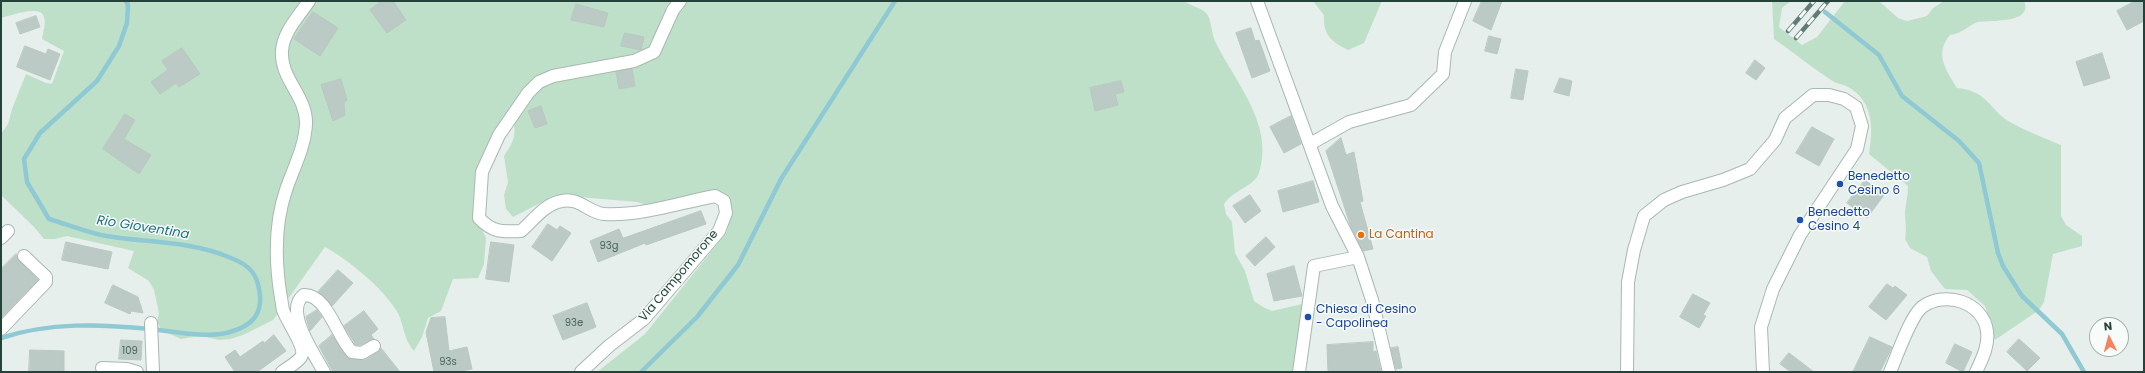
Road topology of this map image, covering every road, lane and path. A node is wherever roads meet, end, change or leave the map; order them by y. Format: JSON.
{"nodes":[{"id":1,"x":309,"y":1,"type":"edge"},
{"id":2,"x":680,"y":1,"type":"edge"},
{"id":3,"x":1257,"y":1,"type":"edge"},
{"id":4,"x":1465,"y":1,"type":"edge"},
{"id":5,"x":1310,"y":144,"type":"junction"},
{"id":6,"x":24,"y":256,"type":"dead end"},
{"id":7,"x":1358,"y":257,"type":"junction"},
{"id":8,"x":151,"y":323,"type":"dead end"},
{"id":9,"x":1,"y":329,"type":"edge"},
{"id":10,"x":374,"y":346,"type":"dead end"},
{"id":11,"x":102,"y":368,"type":"dead end"},
{"id":12,"x":137,"y":372,"type":"edge"},
{"id":13,"x":153,"y":372,"type":"edge"},
{"id":14,"x":282,"y":372,"type":"edge"},
{"id":15,"x":324,"y":372,"type":"edge"},
{"id":16,"x":582,"y":372,"type":"edge"},
{"id":17,"x":1299,"y":372,"type":"edge"},
{"id":18,"x":1389,"y":372,"type":"edge"},
{"id":19,"x":1627,"y":372,"type":"edge"},
{"id":20,"x":1763,"y":372,"type":"edge"},
{"id":21,"x":1890,"y":372,"type":"edge"},
{"id":22,"x":1976,"y":372,"type":"edge"}],
"edges":[{"from":1,"to":14,"type":"street"},
{"from":2,"to":16,"type":"street","name":"Via Campomorone"},
{"from":3,"to":5,"type":"street"},
{"from":4,"to":5,"type":"street"},
{"from":5,"to":7,"type":"street"},
{"from":6,"to":9,"type":"street"},
{"from":7,"to":17,"type":"street"},
{"from":7,"to":18,"type":"street"},
{"from":8,"to":13,"type":"street"},
{"from":10,"to":15,"type":"street"},
{"from":11,"to":12,"type":"street"},
{"from":19,"to":20,"type":"street"},
{"from":21,"to":22,"type":"street"}]}
